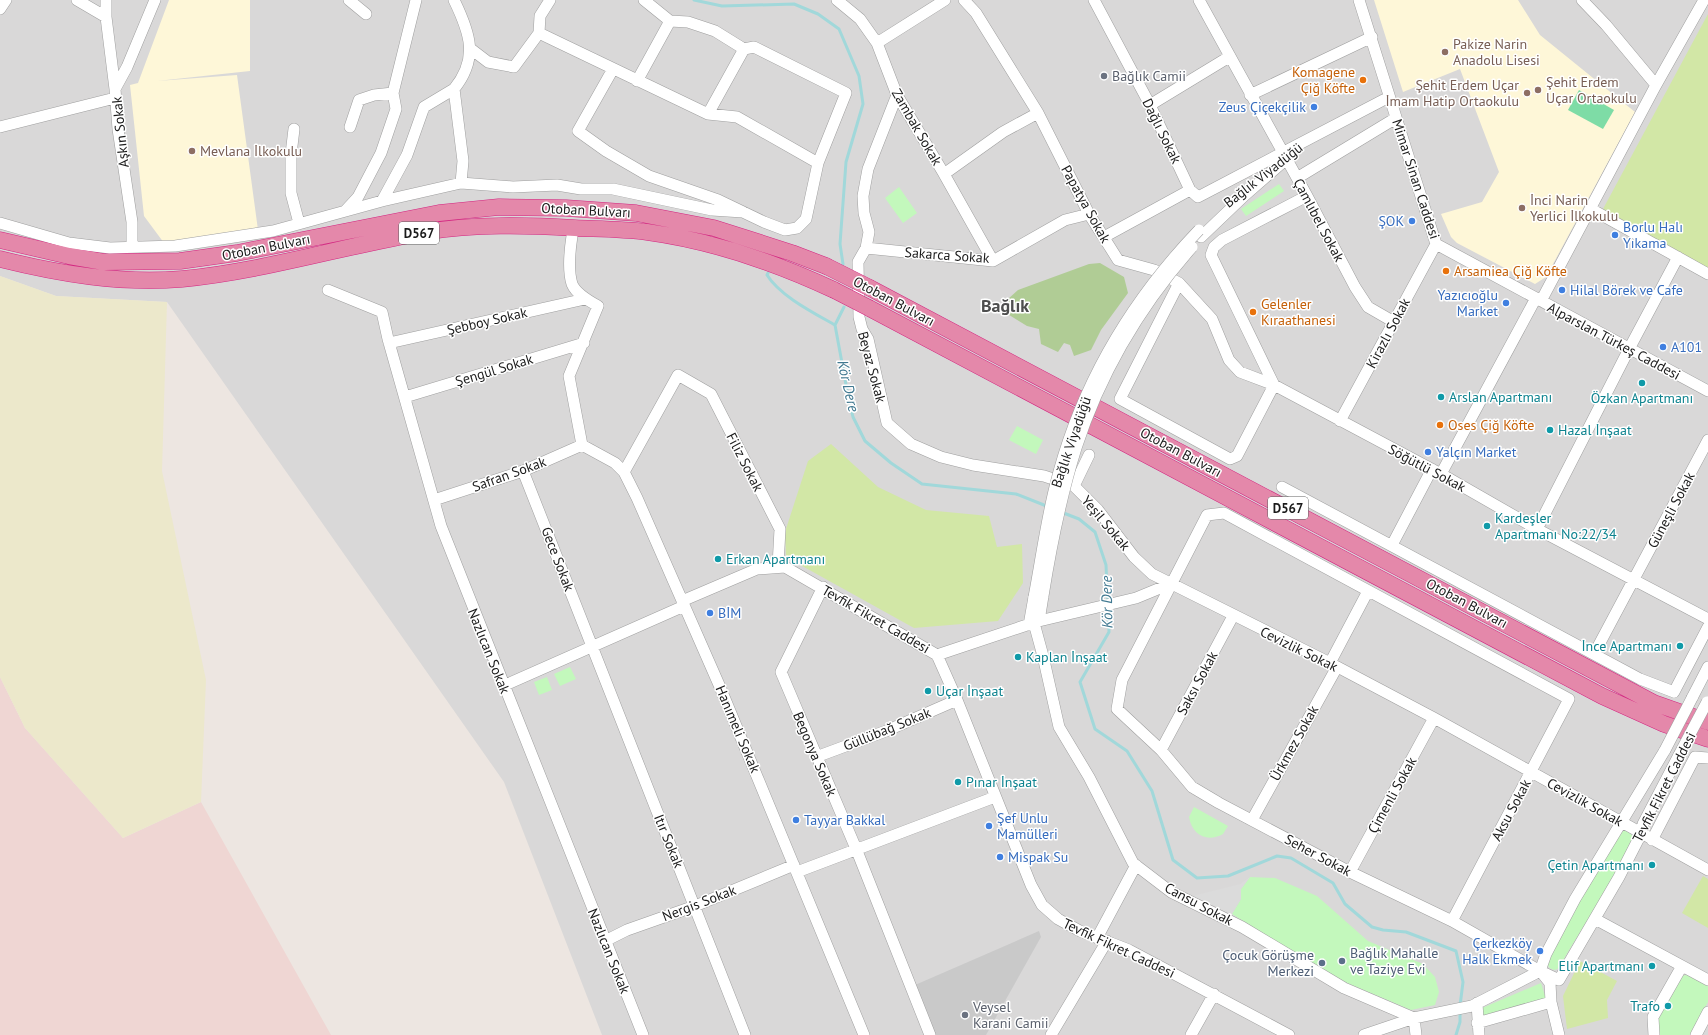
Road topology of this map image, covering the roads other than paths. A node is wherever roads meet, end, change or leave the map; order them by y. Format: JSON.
{"nodes":[{"id":1,"x":6,"y":0,"type":"edge"},
{"id":2,"x":77,"y":0,"type":"edge"},
{"id":3,"x":106,"y":0,"type":"edge"},
{"id":4,"x":154,"y":0,"type":"edge"},
{"id":5,"x":349,"y":0,"type":"edge"},
{"id":6,"x":416,"y":0,"type":"edge"},
{"id":7,"x":550,"y":0,"type":"edge"},
{"id":8,"x":644,"y":0,"type":"edge"},
{"id":9,"x":837,"y":0,"type":"edge"},
{"id":10,"x":945,"y":0,"type":"edge"},
{"id":11,"x":964,"y":0,"type":"edge"},
{"id":12,"x":1094,"y":0,"type":"edge"},
{"id":13,"x":1199,"y":0,"type":"edge"},
{"id":14,"x":1359,"y":0,"type":"edge"},
{"id":15,"x":1582,"y":0,"type":"edge"},
{"id":16,"x":1704,"y":0,"type":"edge"},
{"id":17,"x":456,"y":1,"type":"edge"},
{"id":18,"x":0,"y":9,"type":"edge"},
{"id":19,"x":366,"y":14,"type":"dead end"},
{"id":20,"x":106,"y":17,"type":"junction"},
{"id":21,"x":670,"y":21,"type":"junction"},
{"id":22,"x":539,"y":33,"type":"junction"},
{"id":23,"x":1372,"y":37,"type":"junction"},
{"id":24,"x":877,"y":43,"type":"junction"},
{"id":25,"x":472,"y":49,"type":"junction"},
{"id":26,"x":744,"y":49,"type":"junction"},
{"id":27,"x":1229,"y":57,"type":"junction"},
{"id":28,"x":612,"y":69,"type":"junction"},
{"id":29,"x":637,"y":81,"type":"junction"},
{"id":30,"x":1656,"y":85,"type":"junction"},
{"id":31,"x":454,"y":89,"type":"junction"},
{"id":32,"x":393,"y":93,"type":"junction"},
{"id":33,"x":115,"y":94,"type":"junction"},
{"id":34,"x":1250,"y":95,"type":"junction"},
{"id":35,"x":897,"y":96,"type":"junction"},
{"id":36,"x":1390,"y":97,"type":"junction"},
{"id":37,"x":1150,"y":105,"type":"junction"},
{"id":38,"x":1038,"y":113,"type":"junction"},
{"id":39,"x":708,"y":114,"type":"junction"},
{"id":40,"x":1396,"y":118,"type":"junction"},
{"id":41,"x":0,"y":127,"type":"edge"},
{"id":42,"x":350,"y":127,"type":"dead end"},
{"id":43,"x":294,"y":129,"type":"dead end"},
{"id":44,"x":1284,"y":156,"type":"junction"},
{"id":45,"x":818,"y":163,"type":"junction"},
{"id":46,"x":944,"y":174,"type":"junction"},
{"id":47,"x":1296,"y":178,"type":"junction"},
{"id":48,"x":461,"y":183,"type":"junction"},
{"id":49,"x":1194,"y":194,"type":"junction"},
{"id":50,"x":1307,"y":196,"type":"junction"},
{"id":51,"x":382,"y":201,"type":"junction"},
{"id":52,"x":1591,"y":209,"type":"junction"},
{"id":53,"x":346,"y":210,"type":"junction"},
{"id":54,"x":743,"y":212,"type":"junction"},
{"id":55,"x":1089,"y":214,"type":"junction"},
{"id":56,"x":299,"y":222,"type":"junction"},
{"id":57,"x":0,"y":223,"type":"edge"},
{"id":58,"x":572,"y":236,"type":"dead end"},
{"id":59,"x":1104,"y":237,"type":"junction"},
{"id":60,"x":0,"y":240,"type":"edge"},
{"id":61,"x":1436,"y":244,"type":"junction"},
{"id":62,"x":132,"y":247,"type":"junction"},
{"id":63,"x":866,"y":248,"type":"junction"},
{"id":64,"x":1678,"y":257,"type":"junction"},
{"id":65,"x":0,"y":259,"type":"edge"},
{"id":66,"x":992,"y":261,"type":"junction"},
{"id":67,"x":1708,"y":274,"type":"edge"},
{"id":68,"x":1179,"y":283,"type":"junction"},
{"id":69,"x":328,"y":290,"type":"dead end"},
{"id":70,"x":1520,"y":290,"type":"joint"},
{"id":71,"x":585,"y":299,"type":"junction"},
{"id":72,"x":1539,"y":300,"type":"junction"},
{"id":73,"x":1394,"y":322,"type":"junction"},
{"id":74,"x":389,"y":343,"type":"junction"},
{"id":75,"x":584,"y":343,"type":"junction"},
{"id":76,"x":1629,"y":349,"type":"junction"},
{"id":77,"x":1240,"y":372,"type":"joint"},
{"id":78,"x":1274,"y":385,"type":"junction"},
{"id":79,"x":1708,"y":391,"type":"edge"},
{"id":80,"x":405,"y":397,"type":"junction"},
{"id":81,"x":1340,"y":421,"type":"junction"},
{"id":82,"x":1708,"y":440,"type":"edge"},
{"id":83,"x":582,"y":445,"type":"junction"},
{"id":84,"x":1089,"y":455,"type":"dead end"},
{"id":85,"x":941,"y":457,"type":"joint"},
{"id":86,"x":523,"y":471,"type":"junction"},
{"id":87,"x":624,"y":472,"type":"junction"},
{"id":88,"x":1437,"y":472,"type":"junction"},
{"id":89,"x":1074,"y":486,"type":"junction"},
{"id":90,"x":1282,"y":487,"type":"dead end"},
{"id":91,"x":434,"y":500,"type":"junction"},
{"id":92,"x":1537,"y":529,"type":"junction"},
{"id":93,"x":1392,"y":545,"type":"junction"},
{"id":94,"x":778,"y":566,"type":"junction"},
{"id":95,"x":1634,"y":580,"type":"junction"},
{"id":96,"x":1170,"y":584,"type":"junction"},
{"id":97,"x":823,"y":588,"type":"junction"},
{"id":98,"x":1368,"y":591,"type":"junction"},
{"id":99,"x":683,"y":604,"type":"junction"},
{"id":100,"x":1233,"y":616,"type":"junction"},
{"id":101,"x":1708,"y":619,"type":"edge"},
{"id":102,"x":1034,"y":623,"type":"junction"},
{"id":103,"x":1708,"y":627,"type":"edge"},
{"id":104,"x":592,"y":648,"type":"junction"},
{"id":105,"x":1594,"y":654,"type":"junction"},
{"id":106,"x":937,"y":655,"type":"junction"},
{"id":107,"x":1333,"y":665,"type":"junction"},
{"id":108,"x":1708,"y":667,"type":"edge"},
{"id":109,"x":503,"y":686,"type":"junction"},
{"id":110,"x":957,"y":700,"type":"junction"},
{"id":111,"x":1708,"y":701,"type":"edge"},
{"id":112,"x":1434,"y":718,"type":"junction"},
{"id":113,"x":1708,"y":722,"type":"edge"},
{"id":114,"x":1708,"y":739,"type":"edge"},
{"id":115,"x":1161,"y":750,"type":"junction"},
{"id":116,"x":816,"y":757,"type":"junction"},
{"id":117,"x":1708,"y":758,"type":"edge"},
{"id":118,"x":1531,"y":772,"type":"junction"},
{"id":119,"x":995,"y":797,"type":"junction"},
{"id":120,"x":1624,"y":819,"type":"junction"},
{"id":121,"x":1252,"y":820,"type":"junction"},
{"id":122,"x":1641,"y":834,"type":"junction"},
{"id":123,"x":1652,"y":840,"type":"junction"},
{"id":124,"x":857,"y":851,"type":"junction"},
{"id":125,"x":1136,"y":864,"type":"junction"},
{"id":126,"x":796,"y":868,"type":"junction"},
{"id":127,"x":1708,"y":870,"type":"edge"},
{"id":128,"x":1350,"y":872,"type":"junction"},
{"id":129,"x":695,"y":906,"type":"junction"},
{"id":130,"x":1595,"y":919,"type":"junction"},
{"id":131,"x":1452,"y":921,"type":"junction"},
{"id":132,"x":1102,"y":940,"type":"junction"},
{"id":133,"x":605,"y":941,"type":"junction"},
{"id":134,"x":1682,"y":966,"type":"junction"},
{"id":135,"x":1540,"y":972,"type":"junction"},
{"id":136,"x":1708,"y":980,"type":"edge"},
{"id":137,"x":1214,"y":994,"type":"junction"},
{"id":138,"x":1552,"y":1002,"type":"junction"},
{"id":139,"x":1474,"y":1004,"type":"junction"},
{"id":140,"x":1708,"y":1012,"type":"edge"},
{"id":141,"x":1414,"y":1018,"type":"junction"},
{"id":142,"x":1478,"y":1023,"type":"junction"},
{"id":143,"x":643,"y":1035,"type":"edge"},
{"id":144,"x":745,"y":1035,"type":"edge"},
{"id":145,"x":864,"y":1035,"type":"edge"},
{"id":146,"x":930,"y":1035,"type":"edge"},
{"id":147,"x":1051,"y":1035,"type":"edge"},
{"id":148,"x":1191,"y":1035,"type":"edge"},
{"id":149,"x":1289,"y":1035,"type":"edge"},
{"id":150,"x":1364,"y":1035,"type":"edge"},
{"id":151,"x":1416,"y":1035,"type":"edge"},
{"id":152,"x":1479,"y":1035,"type":"edge"},
{"id":153,"x":1559,"y":1035,"type":"edge"},
{"id":154,"x":1654,"y":1035,"type":"edge"},
{"id":155,"x":1696,"y":1035,"type":"edge"}],
"edges":[{"from":1,"to":18,"type":"street"},
{"from":2,"to":20,"type":"street"},
{"from":3,"to":20,"type":"street"},
{"from":4,"to":33,"type":"street","name":"Aşkın Sokak"},
{"from":5,"to":19,"type":"street"},
{"from":6,"to":32,"type":"street"},
{"from":7,"to":22,"type":"street"},
{"from":8,"to":21,"type":"street"},
{"from":9,"to":24,"type":"street","name":"Zambak Sokak"},
{"from":10,"to":24,"type":"street"},
{"from":11,"to":38,"type":"street","name":"Papatya Sokak"},
{"from":12,"to":37,"type":"street","name":"Dağlı Sokak"},
{"from":13,"to":27,"type":"street","name":"Çamlıbel Sokak"},
{"from":14,"to":23,"type":"street","name":"Mimar Sinan Caddesi"},
{"from":15,"to":30,"type":"street"},
{"from":16,"to":30,"type":"street"},
{"from":17,"to":25,"type":"street"},
{"from":20,"to":33,"type":"street"},
{"from":21,"to":26,"type":"street"},
{"from":21,"to":29,"type":"street"},
{"from":22,"to":25,"type":"street"},
{"from":22,"to":28,"type":"street"},
{"from":23,"to":34,"type":"street"},
{"from":23,"to":36,"type":"street","name":"Mimar Sinan Caddesi"},
{"from":24,"to":35,"type":"street","name":"Zambak Sokak"},
{"from":25,"to":31,"type":"street"},
{"from":26,"to":39,"type":"street"},
{"from":26,"to":45,"type":"street"},
{"from":27,"to":34,"type":"street","name":"Çamlıbel Sokak"},
{"from":27,"to":37,"type":"street"},
{"from":28,"to":29,"type":"street"},
{"from":28,"to":54,"type":"street"},
{"from":29,"to":39,"type":"street"},
{"from":30,"to":52,"type":"street"},
{"from":31,"to":48,"type":"street"},
{"from":31,"to":51,"type":"street"},
{"from":32,"to":42,"type":"street"},
{"from":32,"to":53,"type":"street"},
{"from":33,"to":41,"type":"street"},
{"from":33,"to":62,"type":"street","name":"Aşkın Sokak"},
{"from":34,"to":44,"type":"street","name":"Çamlıbel Sokak"},
{"from":35,"to":46,"type":"street","name":"Zambak Sokak"},
{"from":35,"to":63,"type":"street"},
{"from":36,"to":40,"type":"street","name":"Mimar Sinan Caddesi"},
{"from":36,"to":44,"type":"street","name":"Bağlık Viyadüğü"},
{"from":37,"to":49,"type":"street","name":"Dağlı Sokak"},
{"from":38,"to":46,"type":"street"},
{"from":38,"to":55,"type":"street","name":"Papatya Sokak"},
{"from":39,"to":45,"type":"street"},
{"from":40,"to":47,"type":"street"},
{"from":40,"to":61,"type":"street","name":"Mimar Sinan Caddesi"},
{"from":43,"to":56,"type":"street"},
{"from":44,"to":47,"type":"street","name":"Çamlıbel Sokak"},
{"from":44,"to":49,"type":"street"},
{"from":44,"to":102,"type":"street","name":"Bağlık Viyadüğü","bridge":true},
{"from":45,"to":54,"type":"street"},
{"from":46,"to":66,"type":"street","name":"Zambak Sokak"},
{"from":47,"to":50,"type":"street","name":"Çamlıbel Sokak"},
{"from":48,"to":51,"type":"street"},
{"from":48,"to":54,"type":"street"},
{"from":49,"to":59,"type":"street"},
{"from":50,"to":73,"type":"street","name":"Çamlıbel Sokak"},
{"from":50,"to":78,"type":"street"},
{"from":51,"to":53,"type":"street"},
{"from":52,"to":64,"type":"street"},
{"from":52,"to":72,"type":"street"},
{"from":53,"to":56,"type":"street"},
{"from":55,"to":59,"type":"street","name":"Papatya Sokak"},
{"from":55,"to":66,"type":"street","name":"Sakarca Sokak"},
{"from":56,"to":62,"type":"street"},
{"from":57,"to":62,"type":"street"},
{"from":58,"to":71,"type":"street"},
{"from":59,"to":68,"type":"street","name":"Papatya Sokak"},
{"from":60,"to":113,"type":"highway","name":"Otoban Bulvarı","number":"D567","bridge":true},
{"from":61,"to":70,"type":"street","name":"Mimar Sinan Caddesi"},
{"from":61,"to":73,"type":"street","name":"Kirazlı Sokak"},
{"from":63,"to":66,"type":"street","name":"Sakarca Sokak"},
{"from":63,"to":85,"type":"street","name":"Beyaz Sokak"},
{"from":64,"to":67,"type":"street"},
{"from":64,"to":76,"type":"street"},
{"from":65,"to":114,"type":"highway","name":"Otoban Bulvarı","number":"D567","bridge":true},
{"from":68,"to":77,"type":"street","name":"Papatya Sokak"},
{"from":68,"to":78,"type":"street"},
{"from":69,"to":74,"type":"street","name":"Nazlıcan Sokak"},
{"from":70,"to":72,"type":"street","name":"Alparslan Türkeş Caddesi"},
{"from":71,"to":74,"type":"street","name":"Şebboy Sokak"},
{"from":71,"to":75,"type":"street"},
{"from":72,"to":76,"type":"street","name":"Alparslan Türkeş Caddesi"},
{"from":72,"to":88,"type":"street"},
{"from":73,"to":81,"type":"street","name":"Kirazlı Sokak"},
{"from":74,"to":80,"type":"street","name":"Nazlıcan Sokak"},
{"from":75,"to":80,"type":"street","name":"Şengül Sokak"},
{"from":75,"to":83,"type":"street"},
{"from":76,"to":79,"type":"street","name":"Alparslan Türkeş Caddesi"},
{"from":76,"to":92,"type":"street"},
{"from":77,"to":78,"type":"street","name":"Söğütlü Sokak"},
{"from":78,"to":81,"type":"street","name":"Söğütlü Sokak"},
{"from":80,"to":91,"type":"street","name":"Nazlıcan Sokak"},
{"from":81,"to":88,"type":"street","name":"Söğütlü Sokak"},
{"from":82,"to":95,"type":"street","name":"Güneşli Sokak"},
{"from":83,"to":86,"type":"street","name":"Safran Sokak"},
{"from":83,"to":87,"type":"street","name":"Hanımeli Sokak"},
{"from":84,"to":89,"type":"street"},
{"from":85,"to":89,"type":"street","name":"Yeşil Sokak"},
{"from":86,"to":91,"type":"street","name":"Safran Sokak"},
{"from":86,"to":104,"type":"street","name":"Gece Sokak"},
{"from":87,"to":94,"type":"street","name":"Filiz Sokak"},
{"from":87,"to":99,"type":"street","name":"Hanımeli Sokak"},
{"from":88,"to":92,"type":"street","name":"Söğütlü Sokak"},
{"from":88,"to":93,"type":"street"},
{"from":89,"to":96,"type":"street","name":"Yeşil Sokak"},
{"from":90,"to":93,"type":"street"},
{"from":91,"to":109,"type":"street","name":"Nazlıcan Sokak"},
{"from":92,"to":95,"type":"street","name":"Söğütlü Sokak"},
{"from":93,"to":105,"type":"street"},
{"from":94,"to":97,"type":"street","name":"Tevfik Fikret Caddesi"},
{"from":94,"to":99,"type":"street"},
{"from":95,"to":101,"type":"street","name":"Söğütlü Sokak"},
{"from":95,"to":105,"type":"street","name":"Güneşli Sokak"},
{"from":96,"to":98,"type":"street"},
{"from":96,"to":100,"type":"street","name":"Cevizlik Sokak"},
{"from":96,"to":102,"type":"street"},
{"from":96,"to":115,"type":"street","name":"Seher Sokak"},
{"from":97,"to":106,"type":"street","name":"Tevfik Fikret Caddesi"},
{"from":97,"to":116,"type":"street","name":"Begonya Sokak"},
{"from":98,"to":107,"type":"street","name":"Ürkmez Sokak"},
{"from":98,"to":118,"type":"street","name":"Aksu Sokak"},
{"from":99,"to":104,"type":"street"},
{"from":99,"to":126,"type":"street","name":"Hanımeli Sokak"},
{"from":100,"to":107,"type":"street","name":"Cevizlik Sokak"},
{"from":100,"to":115,"type":"street","name":"Saksı Sokak"},
{"from":102,"to":106,"type":"street"},
{"from":102,"to":125,"type":"street","name":"Cansu Sokak"},
{"from":103,"to":105,"type":"street"},
{"from":104,"to":109,"type":"street"},
{"from":104,"to":129,"type":"street","name":"Itır Sokak"},
{"from":106,"to":110,"type":"street","name":"Tevfik Fikret Caddesi"},
{"from":107,"to":112,"type":"street","name":"Cevizlik Sokak"},
{"from":107,"to":121,"type":"street","name":"Ürkmez Sokak"},
{"from":108,"to":120,"type":"street","name":"Tevfik Fikret Caddesi","bridge":true},
{"from":109,"to":133,"type":"street","name":"Nazlıcan Sokak"},
{"from":110,"to":116,"type":"street","name":"Güllübağ Sokak"},
{"from":110,"to":119,"type":"street","name":"Tevfik Fikret Caddesi"},
{"from":111,"to":122,"type":"street","name":"Tevfik Fikret Caddesi","bridge":true},
{"from":112,"to":118,"type":"street","name":"Cevizlik Sokak"},
{"from":112,"to":128,"type":"street","name":"Çimenli Sokak"},
{"from":115,"to":121,"type":"street","name":"Seher Sokak"},
{"from":116,"to":124,"type":"street","name":"Begonya Sokak"},
{"from":117,"to":123,"type":"street"},
{"from":118,"to":120,"type":"street","name":"Cevizlik Sokak"},
{"from":118,"to":131,"type":"street","name":"Aksu Sokak"},
{"from":119,"to":124,"type":"street","name":"Nergis Sokak"},
{"from":119,"to":132,"type":"street","name":"Tevfik Fikret Caddesi"},
{"from":120,"to":122,"type":"street","name":"Cevizlik Sokak"},
{"from":120,"to":135,"type":"street","name":"Tevfik Fikret Caddesi"},
{"from":121,"to":128,"type":"street","name":"Seher Sokak"},
{"from":122,"to":123,"type":"street","name":"Cevizlik Sokak"},
{"from":122,"to":130,"type":"street","name":"Tevfik Fikret Caddesi"},
{"from":123,"to":127,"type":"street","name":"Cevizlik Sokak"},
{"from":124,"to":126,"type":"street","name":"Nergis Sokak"},
{"from":124,"to":146,"type":"street","name":"Begonya Sokak"},
{"from":125,"to":132,"type":"street"},
{"from":125,"to":141,"type":"street","name":"Cansu Sokak"},
{"from":126,"to":129,"type":"street","name":"Nergis Sokak"},
{"from":126,"to":145,"type":"street","name":"Hanımeli Sokak"},
{"from":128,"to":131,"type":"street","name":"Seher Sokak"},
{"from":129,"to":133,"type":"street","name":"Nergis Sokak"},
{"from":129,"to":144,"type":"street","name":"Itır Sokak"},
{"from":130,"to":134,"type":"street"},
{"from":130,"to":135,"type":"street","name":"Tevfik Fikret Caddesi"},
{"from":131,"to":135,"type":"street","name":"Seher Sokak"},
{"from":132,"to":137,"type":"street","name":"Tevfik Fikret Caddesi"},
{"from":132,"to":147,"type":"street"},
{"from":133,"to":143,"type":"street","name":"Nazlıcan Sokak"},
{"from":134,"to":136,"type":"street"},
{"from":134,"to":154,"type":"street"},
{"from":135,"to":138,"type":"street"},
{"from":135,"to":139,"type":"street"},
{"from":137,"to":148,"type":"street"},
{"from":137,"to":149,"type":"street","name":"Tevfik Fikret Caddesi"},
{"from":138,"to":142,"type":"street"},
{"from":138,"to":153,"type":"street"},
{"from":139,"to":141,"type":"street"},
{"from":139,"to":142,"type":"street"},
{"from":140,"to":155,"type":"street"},
{"from":141,"to":150,"type":"street"},
{"from":141,"to":151,"type":"street"},
{"from":142,"to":152,"type":"street"}]}
